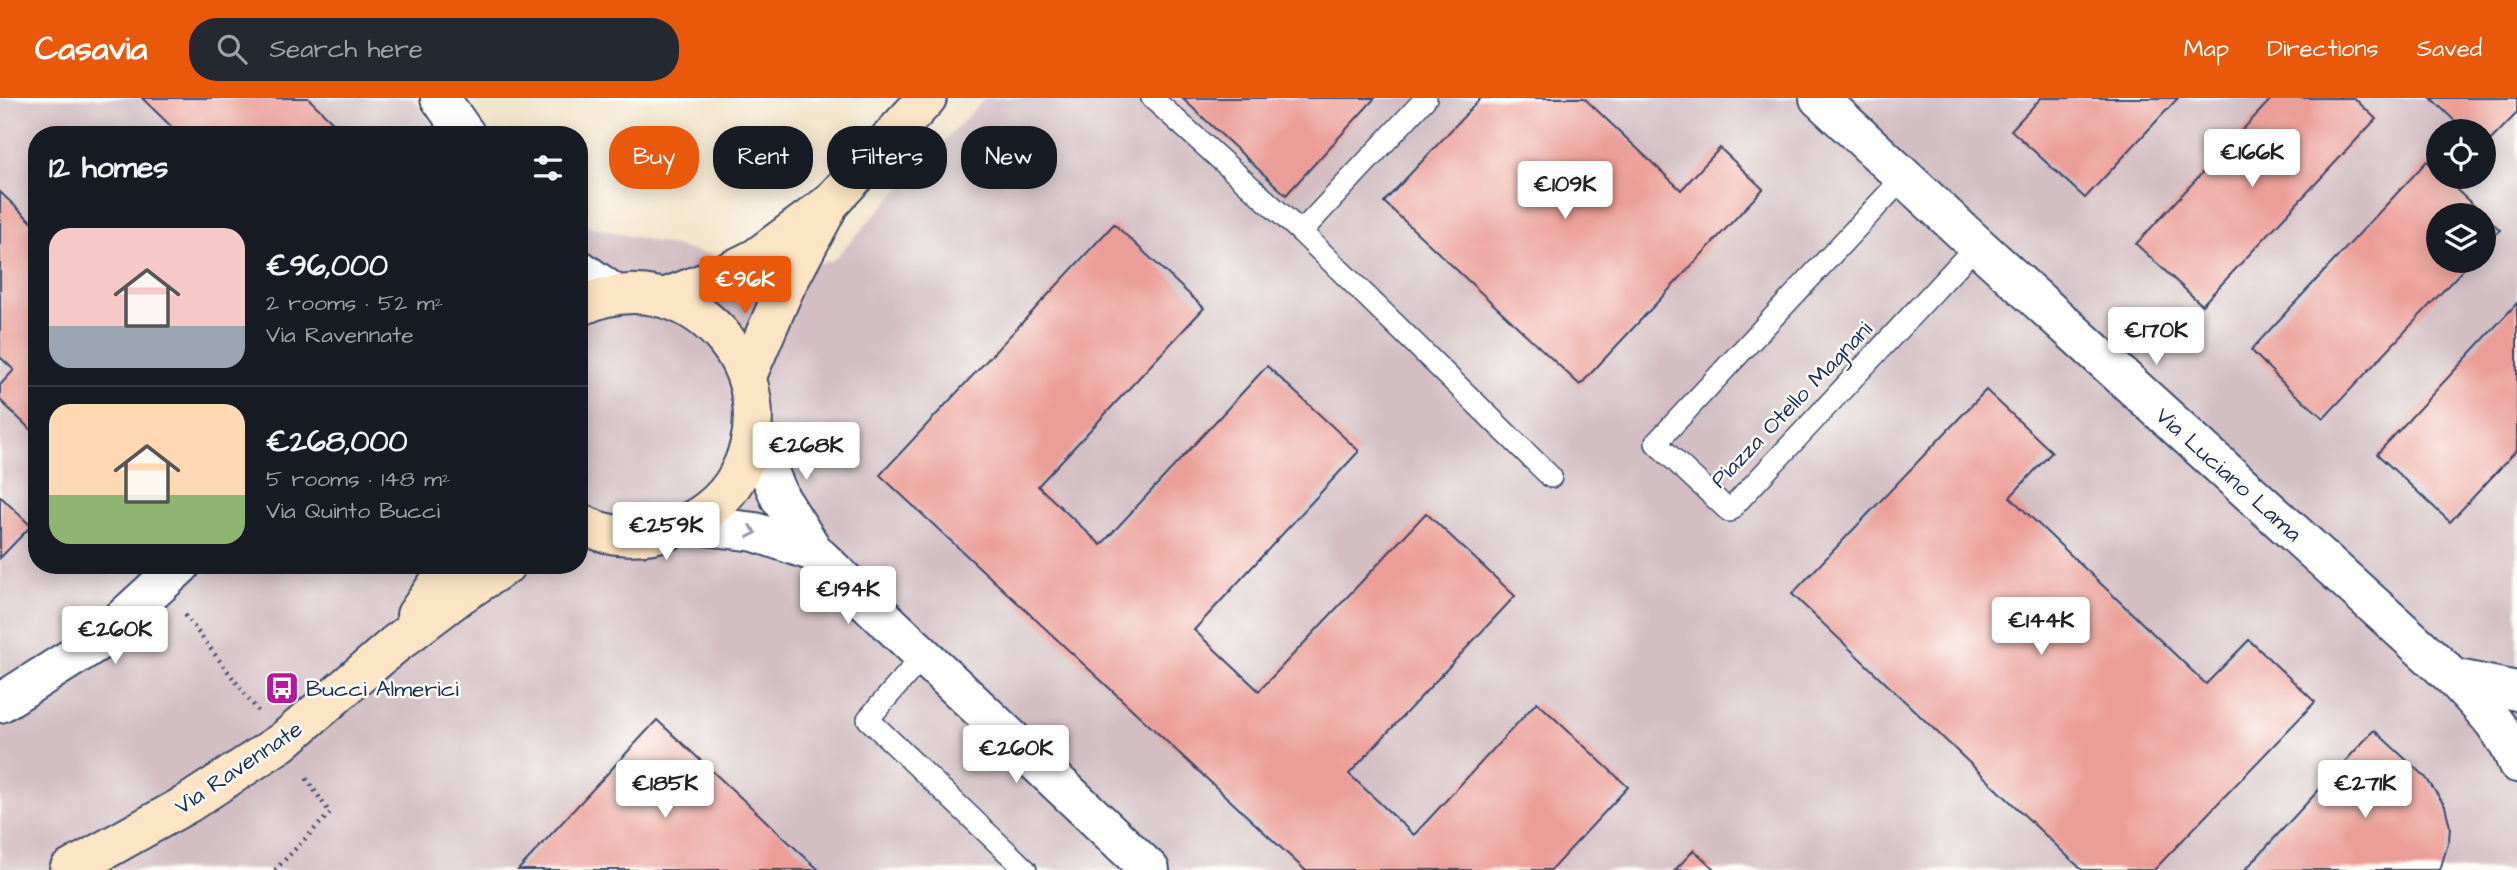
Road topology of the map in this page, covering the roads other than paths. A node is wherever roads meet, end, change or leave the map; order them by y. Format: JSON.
{"nodes":[{"id":1,"x":440,"y":98,"type":"edge"},
{"id":2,"x":927,"y":98,"type":"edge"},
{"id":3,"x":1152,"y":98,"type":"edge"},
{"id":4,"x":1426,"y":98,"type":"edge"},
{"id":5,"x":1819,"y":98,"type":"edge"},
{"id":6,"x":460,"y":126,"type":"edge"},
{"id":7,"x":1904,"y":177,"type":"junction"},
{"id":8,"x":830,"y":203,"type":"junction"},
{"id":9,"x":1301,"y":232,"type":"junction"},
{"id":10,"x":1977,"y":245,"type":"junction"},
{"id":11,"x":588,"y":275,"type":"edge"},
{"id":12,"x":616,"y":295,"type":"junction"},
{"id":13,"x":664,"y":299,"type":"junction"},
{"id":14,"x":588,"y":304,"type":"edge"},
{"id":15,"x":747,"y":376,"type":"junction"},
{"id":16,"x":753,"y":434,"type":"junction"},
{"id":17,"x":1551,"y":477,"type":"dead end"},
{"id":18,"x":688,"y":524,"type":"junction"},
{"id":19,"x":588,"y":528,"type":"edge"},
{"id":20,"x":814,"y":552,"type":"junction"},
{"id":21,"x":171,"y":574,"type":"edge"},
{"id":22,"x":445,"y":574,"type":"edge"},
{"id":23,"x":492,"y":574,"type":"edge"},
{"id":24,"x":394,"y":645,"type":"junction"},
{"id":25,"x":923,"y":656,"type":"junction"},
{"id":26,"x":2454,"y":678,"type":"junction"},
{"id":27,"x":2517,"y":691,"type":"edge"},
{"id":28,"x":0,"y":703,"type":"edge"},
{"id":29,"x":2515,"y":752,"type":"edge"},
{"id":30,"x":69,"y":870,"type":"edge"},
{"id":31,"x":1026,"y":870,"type":"edge"},
{"id":32,"x":1150,"y":870,"type":"edge"}],
"edges":[{"from":1,"to":6,"type":"street"},
{"from":2,"to":8,"type":"main road"},
{"from":3,"to":9,"type":"lane"},
{"from":4,"to":9,"type":"lane"},
{"from":5,"to":7,"type":"street","name":"Via Luciano Lama"},
{"from":7,"to":10,"type":"street","name":"Via Luciano Lama"},
{"from":7,"to":10,"type":"lane","name":"Piazza Otello Magnani"},
{"from":8,"to":13,"type":"main road"},
{"from":8,"to":15,"type":"main road"},
{"from":9,"to":17,"type":"lane"},
{"from":10,"to":26,"type":"street","name":"Via Luciano Lama"},
{"from":11,"to":12,"type":"street"},
{"from":12,"to":13,"type":"main road"},
{"from":12,"to":14,"type":"main road"},
{"from":13,"to":15,"type":"main road"},
{"from":15,"to":16,"type":"main road"},
{"from":16,"to":18,"type":"main road"},
{"from":16,"to":20,"type":"street"},
{"from":18,"to":19,"type":"main road"},
{"from":18,"to":20,"type":"street","one_way":true},
{"from":20,"to":25,"type":"street"},
{"from":21,"to":28,"type":"street"},
{"from":22,"to":24,"type":"main road","name":"Via Ravennate"},
{"from":23,"to":24,"type":"main road","name":"Via Ravennate"},
{"from":24,"to":30,"type":"main road","name":"Via Ravennate"},
{"from":25,"to":31,"type":"lane"},
{"from":25,"to":32,"type":"street"},
{"from":26,"to":27,"type":"street"},
{"from":26,"to":29,"type":"street","name":"Via Luciano Lama"}]}
